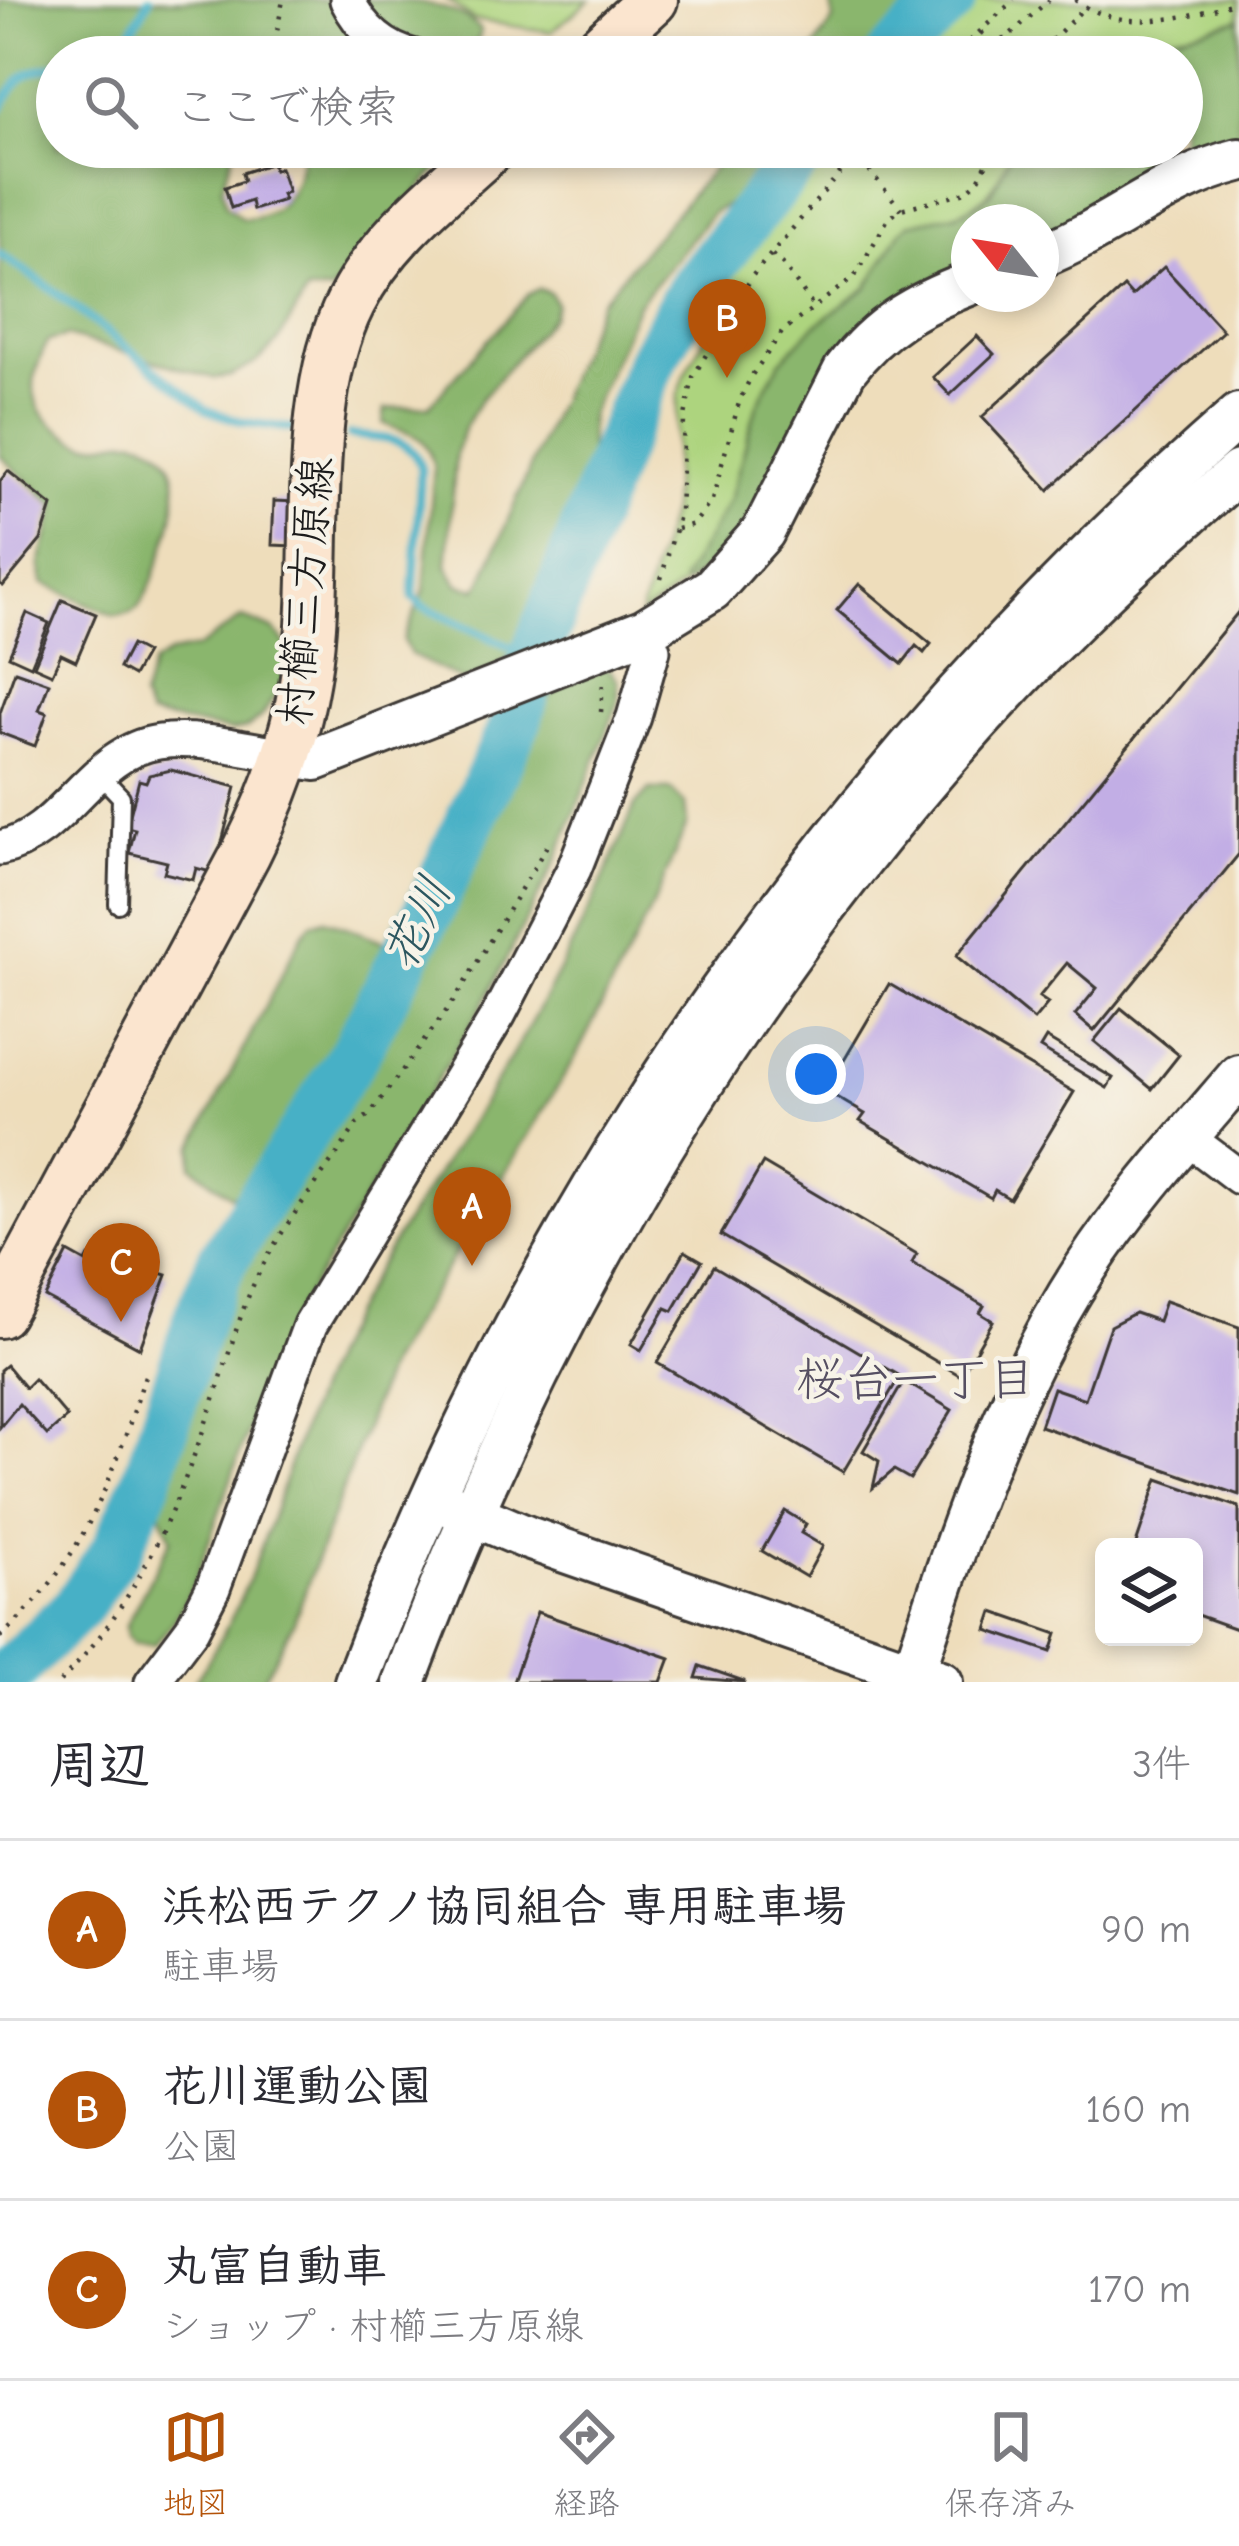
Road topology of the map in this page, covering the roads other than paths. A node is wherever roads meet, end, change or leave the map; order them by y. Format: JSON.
{"nodes":[{"id":1,"x":347,"y":0,"type":"edge"},
{"id":2,"x":653,"y":0,"type":"edge"},
{"id":3,"x":375,"y":36,"type":"edge"},
{"id":4,"x":614,"y":36,"type":"edge"},
{"id":5,"x":1239,"y":160,"type":"edge"},
{"id":6,"x":469,"y":168,"type":"edge"},
{"id":7,"x":1059,"y":248,"type":"edge"},
{"id":8,"x":951,"y":292,"type":"edge"},
{"id":9,"x":1239,"y":415,"type":"edge"},
{"id":10,"x":1239,"y":472,"type":"edge"},
{"id":11,"x":645,"y":630,"type":"junction"},
{"id":12,"x":288,"y":755,"type":"junction"},
{"id":13,"x":99,"y":773,"type":"junction"},
{"id":14,"x":0,"y":848,"type":"edge"},
{"id":15,"x":118,"y":904,"type":"dead end"},
{"id":16,"x":1239,"y":1076,"type":"edge"},
{"id":17,"x":1186,"y":1137,"type":"junction"},
{"id":18,"x":1239,"y":1178,"type":"edge"},
{"id":19,"x":0,"y":1312,"type":"edge"},
{"id":20,"x":432,"y":1497,"type":"junction"},
{"id":21,"x":473,"y":1514,"type":"junction"},
{"id":22,"x":922,"y":1679,"type":"edge"},
{"id":23,"x":152,"y":1682,"type":"edge"},
{"id":24,"x":356,"y":1682,"type":"edge"},
{"id":25,"x":404,"y":1682,"type":"edge"}],
"edges":[{"from":1,"to":3,"type":"street"},
{"from":2,"to":4,"type":"main road"},
{"from":5,"to":7,"type":"street"},
{"from":6,"to":12,"type":"main road","name":"村櫛三方原線"},
{"from":8,"to":11,"type":"street"},
{"from":9,"to":20,"type":"street"},
{"from":10,"to":21,"type":"street"},
{"from":11,"to":12,"type":"street"},
{"from":11,"to":23,"type":"street"},
{"from":12,"to":13,"type":"street"},
{"from":12,"to":19,"type":"main road","name":"村櫛三方原線"},
{"from":13,"to":14,"type":"street"},
{"from":13,"to":15,"type":"lane"},
{"from":16,"to":17,"type":"street"},
{"from":17,"to":18,"type":"street"},
{"from":17,"to":22,"type":"street"},
{"from":20,"to":21,"type":"street"},
{"from":20,"to":24,"type":"street"},
{"from":21,"to":22,"type":"street"},
{"from":21,"to":25,"type":"street"}]}
